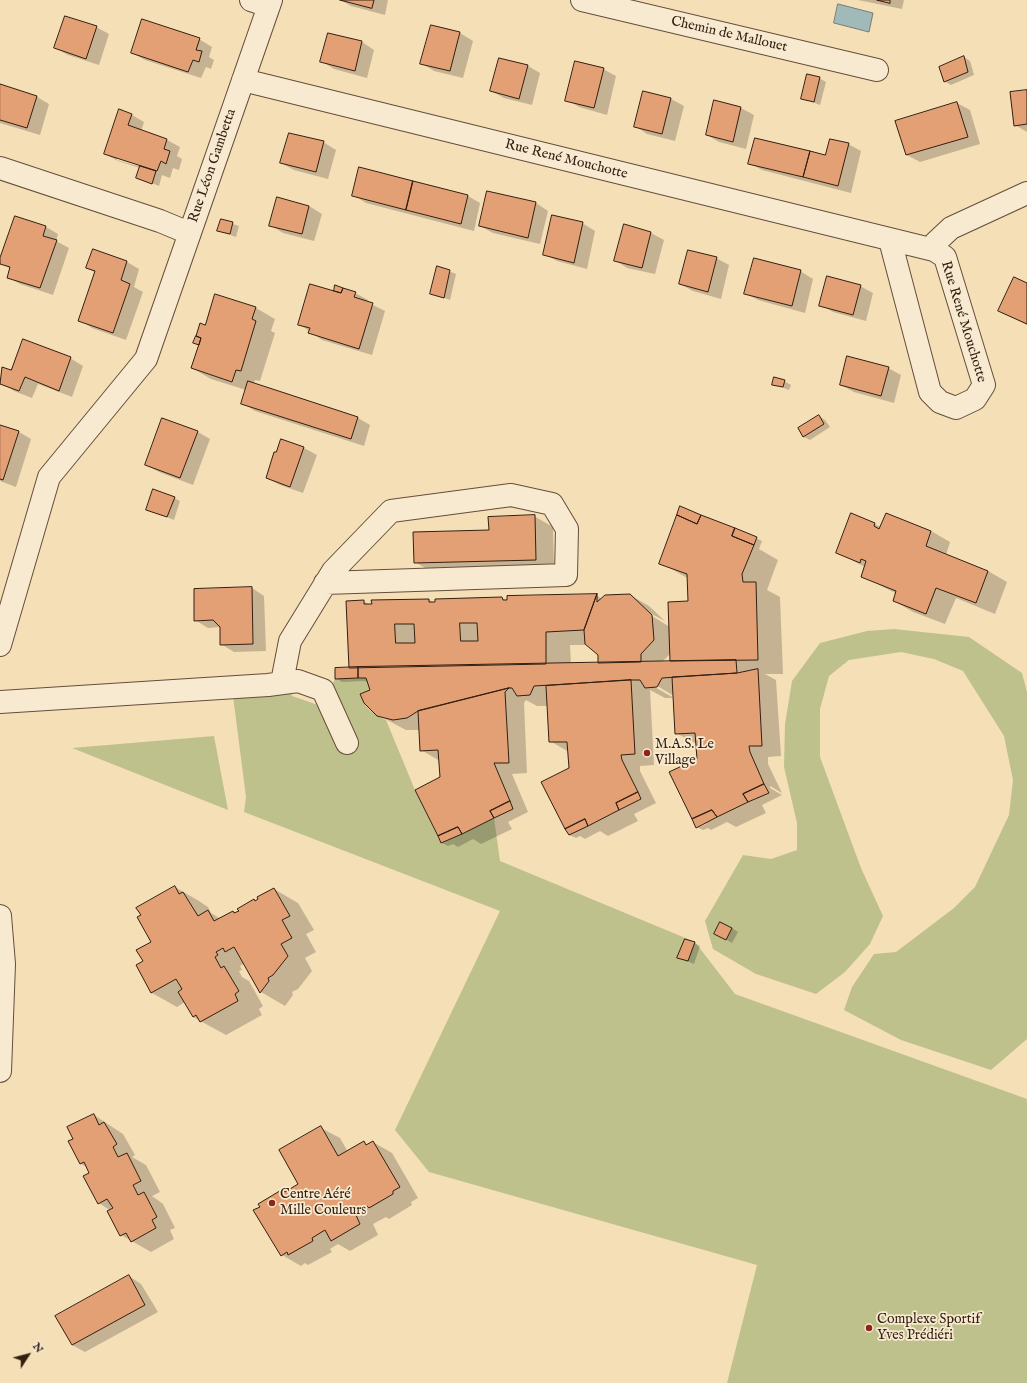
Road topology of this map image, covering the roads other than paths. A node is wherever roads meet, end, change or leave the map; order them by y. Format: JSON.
{"nodes":[{"id":1,"x":582,"y":0,"type":"edge"},
{"id":2,"x":264,"y":2,"type":"edge"},
{"id":3,"x":877,"y":70,"type":"dead end"},
{"id":4,"x":243,"y":80,"type":"junction"},
{"id":5,"x":0,"y":168,"type":"edge"},
{"id":6,"x":1027,"y":193,"type":"edge"},
{"id":7,"x":189,"y":233,"type":"junction"},
{"id":8,"x":890,"y":240,"type":"junction"},
{"id":9,"x":934,"y":250,"type":"junction"},
{"id":10,"x":325,"y":583,"type":"junction"},
{"id":11,"x":0,"y":645,"type":"edge"},
{"id":12,"x":282,"y":682,"type":"junction"},
{"id":13,"x":0,"y":702,"type":"edge"},
{"id":14,"x":347,"y":743,"type":"dead end"},
{"id":15,"x":0,"y":916,"type":"edge"},
{"id":16,"x":0,"y":1068,"type":"edge"},
{"id":17,"x":0,"y":1072,"type":"edge"}],
"edges":[{"from":1,"to":3,"type":"street","name":"Chemin de Mallouet"},
{"from":2,"to":4,"type":"street","name":"Rue Léon Gambetta"},
{"from":4,"to":7,"type":"street","name":"Rue Léon Gambetta"},
{"from":4,"to":8,"type":"street","name":"Rue René Mouchotte"},
{"from":5,"to":7,"type":"street","name":"Rue Léon Gambetta"},
{"from":6,"to":9,"type":"street"},
{"from":7,"to":11,"type":"street"},
{"from":8,"to":9,"type":"street","name":"Rue René Mouchotte"},
{"from":8,"to":9,"type":"street","name":"Rue René Mouchotte"},
{"from":10,"to":10,"type":"street"},
{"from":10,"to":12,"type":"street"},
{"from":12,"to":13,"type":"street"},
{"from":12,"to":14,"type":"street"},
{"from":15,"to":16,"type":"street"},
{"from":16,"to":17,"type":"street"}]}
